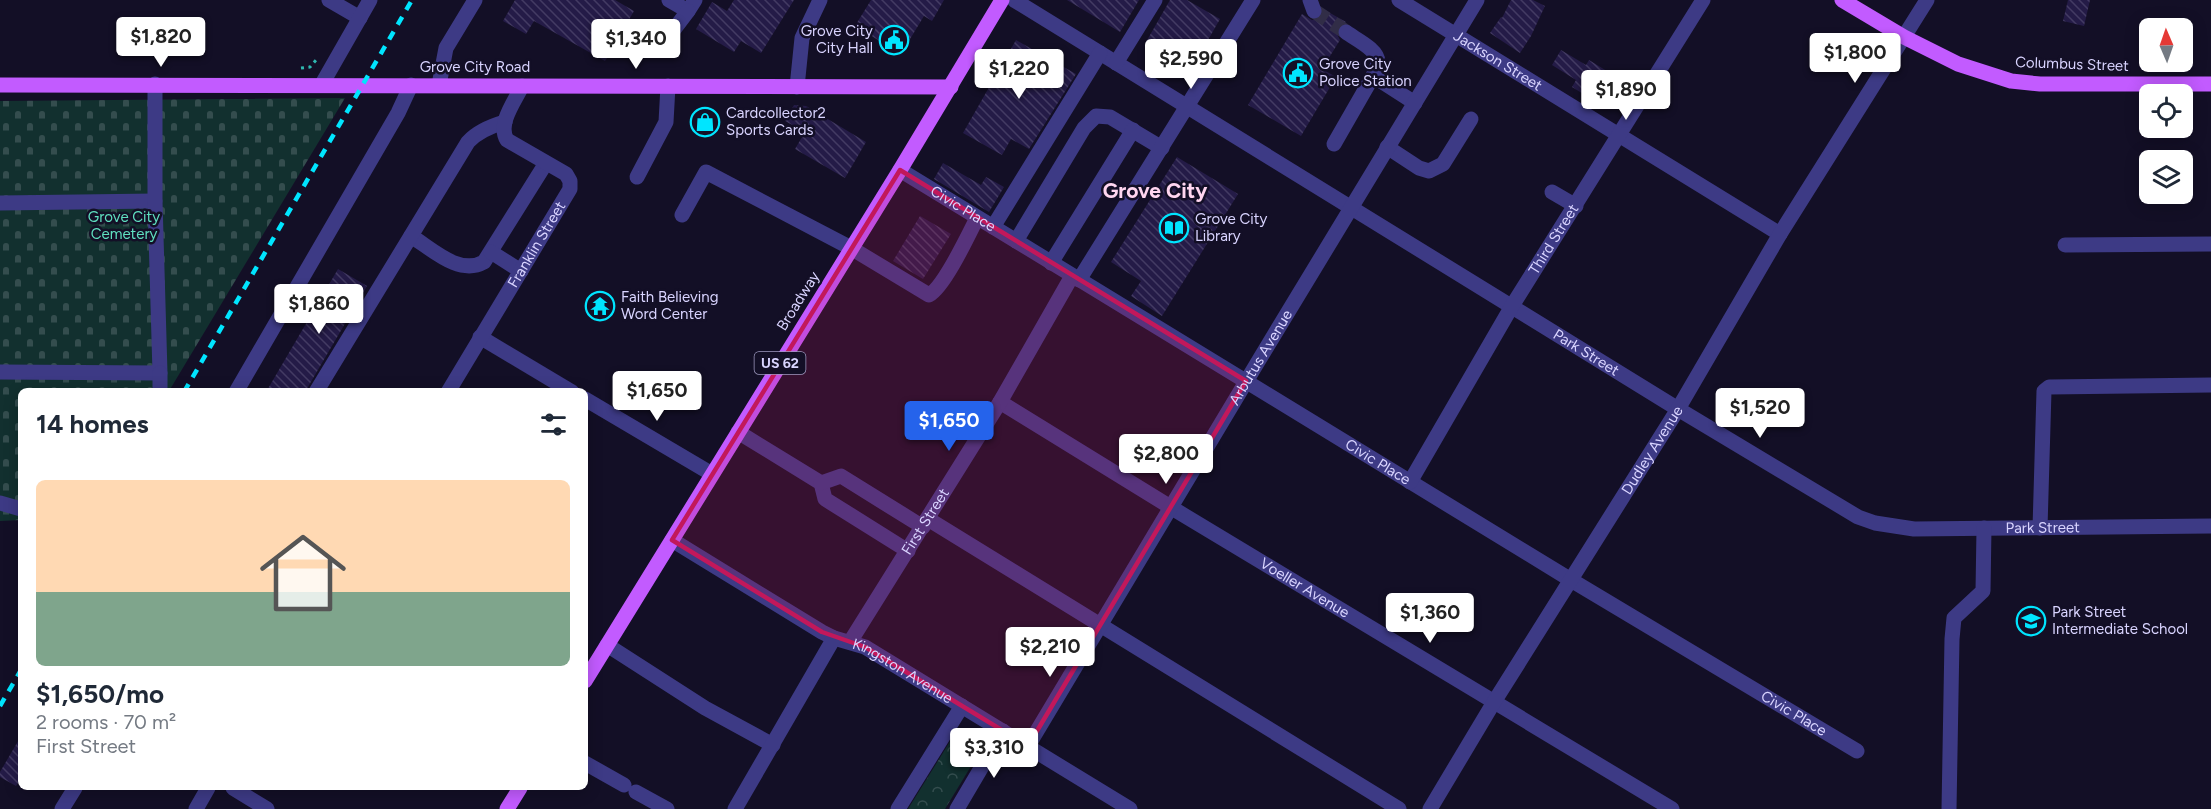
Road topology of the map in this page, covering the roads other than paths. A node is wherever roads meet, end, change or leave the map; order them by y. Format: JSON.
{"nodes":[{"id":1,"x":329,"y":0,"type":"edge"},
{"id":2,"x":370,"y":0,"type":"edge"},
{"id":3,"x":475,"y":0,"type":"edge"},
{"id":4,"x":669,"y":0,"type":"edge"},
{"id":5,"x":820,"y":0,"type":"edge"},
{"id":6,"x":1002,"y":0,"type":"edge"},
{"id":7,"x":1014,"y":0,"type":"edge"},
{"id":8,"x":1155,"y":0,"type":"edge"},
{"id":9,"x":1253,"y":0,"type":"edge"},
{"id":10,"x":1399,"y":0,"type":"edge"},
{"id":11,"x":1477,"y":0,"type":"edge"},
{"id":12,"x":1702,"y":0,"type":"edge"},
{"id":13,"x":1842,"y":0,"type":"edge"},
{"id":14,"x":1928,"y":0,"type":"edge"},
{"id":15,"x":692,"y":6,"type":"edge"},
{"id":16,"x":360,"y":18,"type":"junction"},
{"id":17,"x":1346,"y":32,"type":"tunnel mouth"},
{"id":18,"x":1456,"y":35,"type":"junction"},
{"id":19,"x":1904,"y":37,"type":"junction"},
{"id":20,"x":663,"y":44,"type":"dead end"},
{"id":21,"x":1100,"y":53,"type":"junction"},
{"id":22,"x":1116,"y":63,"type":"junction"},
{"id":23,"x":1373,"y":76,"type":"junction"},
{"id":24,"x":155,"y":84,"type":"junction"},
{"id":25,"x":322,"y":84,"type":"junction"},
{"id":26,"x":2211,"y":84,"type":"edge"},
{"id":27,"x":0,"y":85,"type":"edge"},
{"id":28,"x":411,"y":85,"type":"junction"},
{"id":29,"x":439,"y":85,"type":"junction"},
{"id":30,"x":522,"y":86,"type":"junction"},
{"id":31,"x":668,"y":86,"type":"junction"},
{"id":32,"x":797,"y":87,"type":"junction"},
{"id":33,"x":951,"y":87,"type":"junction"},
{"id":34,"x":1415,"y":102,"type":"junction"},
{"id":35,"x":1187,"y":107,"type":"junction"},
{"id":36,"x":1471,"y":119,"type":"dead end"},
{"id":37,"x":505,"y":122,"type":"junction"},
{"id":38,"x":1133,"y":130,"type":"junction"},
{"id":39,"x":1619,"y":136,"type":"junction"},
{"id":40,"x":1334,"y":144,"type":"dead end"},
{"id":41,"x":1387,"y":147,"type":"junction"},
{"id":42,"x":1162,"y":148,"type":"junction"},
{"id":43,"x":546,"y":162,"type":"junction"},
{"id":44,"x":900,"y":170,"type":"junction"},
{"id":45,"x":637,"y":177,"type":"dead end"},
{"id":46,"x":1552,"y":192,"type":"dead end"},
{"id":47,"x":155,"y":201,"type":"junction"},
{"id":48,"x":0,"y":203,"type":"edge"},
{"id":49,"x":1576,"y":206,"type":"junction"},
{"id":50,"x":1350,"y":208,"type":"junction"},
{"id":51,"x":682,"y":215,"type":"dead end"},
{"id":52,"x":977,"y":218,"type":"junction"},
{"id":53,"x":993,"y":228,"type":"junction"},
{"id":54,"x":1780,"y":234,"type":"junction"},
{"id":55,"x":411,"y":236,"type":"junction"},
{"id":56,"x":1016,"y":241,"type":"junction"},
{"id":57,"x":2211,"y":244,"type":"edge"},
{"id":58,"x":2065,"y":245,"type":"dead end"},
{"id":59,"x":851,"y":248,"type":"junction"},
{"id":60,"x":491,"y":252,"type":"junction"},
{"id":61,"x":1051,"y":263,"type":"junction"},
{"id":62,"x":521,"y":271,"type":"junction"},
{"id":63,"x":1076,"y":278,"type":"junction"},
{"id":64,"x":1512,"y":306,"type":"junction"},
{"id":65,"x":480,"y":337,"type":"junction"},
{"id":66,"x":0,"y":372,"type":"edge"},
{"id":67,"x":160,"y":373,"type":"junction"},
{"id":68,"x":1246,"y":381,"type":"junction"},
{"id":69,"x":2211,"y":385,"type":"edge"},
{"id":70,"x":160,"y":388,"type":"edge"},
{"id":71,"x":238,"y":388,"type":"edge"},
{"id":72,"x":318,"y":388,"type":"edge"},
{"id":73,"x":450,"y":388,"type":"edge"},
{"id":74,"x":565,"y":388,"type":"edge"},
{"id":75,"x":588,"y":401,"type":"edge"},
{"id":76,"x":999,"y":402,"type":"junction"},
{"id":77,"x":1678,"y":409,"type":"junction"},
{"id":78,"x":738,"y":432,"type":"junction"},
{"id":79,"x":712,"y":474,"type":"junction"},
{"id":80,"x":1410,"y":482,"type":"junction"},
{"id":81,"x":821,"y":483,"type":"junction"},
{"id":82,"x":0,"y":503,"type":"edge"},
{"id":83,"x":18,"y":508,"type":"edge"},
{"id":84,"x":1172,"y":508,"type":"junction"},
{"id":85,"x":925,"y":523,"type":"junction"},
{"id":86,"x":2211,"y":526,"type":"edge"},
{"id":87,"x":1984,"y":528,"type":"junction"},
{"id":88,"x":2040,"y":528,"type":"junction"},
{"id":89,"x":672,"y":540,"type":"junction"},
{"id":90,"x":908,"y":551,"type":"junction"},
{"id":91,"x":1571,"y":580,"type":"junction"},
{"id":92,"x":1100,"y":627,"type":"junction"},
{"id":93,"x":834,"y":638,"type":"junction"},
{"id":94,"x":850,"y":642,"type":"junction"},
{"id":95,"x":607,"y":645,"type":"junction"},
{"id":96,"x":588,"y":676,"type":"edge"},
{"id":97,"x":1494,"y":702,"type":"junction"},
{"id":98,"x":962,"y":706,"type":"junction"},
{"id":99,"x":1003,"y":731,"type":"junction"},
{"id":100,"x":773,"y":745,"type":"junction"},
{"id":101,"x":1028,"y":746,"type":"junction"},
{"id":102,"x":1857,"y":751,"type":"dead end"},
{"id":103,"x":588,"y":765,"type":"edge"},
{"id":104,"x":74,"y":790,"type":"edge"},
{"id":105,"x":207,"y":790,"type":"edge"},
{"id":106,"x":236,"y":790,"type":"edge"},
{"id":107,"x":519,"y":790,"type":"edge"},
{"id":108,"x":62,"y":809,"type":"edge"},
{"id":109,"x":196,"y":809,"type":"edge"},
{"id":110,"x":267,"y":809,"type":"edge"},
{"id":111,"x":507,"y":809,"type":"edge"},
{"id":112,"x":667,"y":809,"type":"edge"},
{"id":113,"x":735,"y":809,"type":"edge"},
{"id":114,"x":898,"y":809,"type":"edge"},
{"id":115,"x":957,"y":809,"type":"edge"},
{"id":116,"x":1130,"y":809,"type":"edge"},
{"id":117,"x":1399,"y":809,"type":"edge"},
{"id":118,"x":1430,"y":809,"type":"edge"},
{"id":119,"x":1672,"y":809,"type":"edge"},
{"id":120,"x":1949,"y":809,"type":"edge"}],
"edges":[{"from":1,"to":16,"type":"street"},
{"from":2,"to":16,"type":"street"},
{"from":3,"to":29,"type":"street"},
{"from":4,"to":15,"type":"street"},
{"from":5,"to":32,"type":"street"},
{"from":6,"to":33,"type":"main road","name":"Broadway","number":"US 62"},
{"from":7,"to":21,"type":"street","name":"Park Street"},
{"from":8,"to":22,"type":"street"},
{"from":9,"to":35,"type":"street","name":"First Street"},
{"from":10,"to":18,"type":"street","name":"Jackson Street"},
{"from":11,"to":18,"type":"street","name":"Arbutus Avenue"},
{"from":12,"to":39,"type":"street","name":"Third Street"},
{"from":13,"to":19,"type":"main road","name":"Columbus Street"},
{"from":14,"to":19,"type":"street","name":"Dudley Avenue"},
{"from":15,"to":20,"type":"street"},
{"from":16,"to":25,"type":"street"},
{"from":17,"to":23,"type":"street"},
{"from":18,"to":34,"type":"street","name":"Arbutus Avenue"},
{"from":18,"to":39,"type":"street","name":"Jackson Street"},
{"from":19,"to":26,"type":"main road","name":"Columbus Street"},
{"from":19,"to":54,"type":"street","name":"Dudley Avenue"},
{"from":21,"to":22,"type":"street","name":"Park Street"},
{"from":21,"to":53,"type":"street"},
{"from":22,"to":35,"type":"street","name":"Park Street"},
{"from":23,"to":34,"type":"street"},
{"from":23,"to":40,"type":"street"},
{"from":24,"to":25,"type":"main road","name":"Grove City Road"},
{"from":24,"to":27,"type":"main road","name":"Grove City Road"},
{"from":24,"to":47,"type":"street"},
{"from":25,"to":28,"type":"main road","name":"Grove City Road"},
{"from":28,"to":29,"type":"main road","name":"Grove City Road"},
{"from":28,"to":71,"type":"street"},
{"from":29,"to":30,"type":"main road","name":"Grove City Road"},
{"from":30,"to":31,"type":"main road","name":"Grove City Road"},
{"from":30,"to":37,"type":"street"},
{"from":31,"to":32,"type":"main road","name":"Grove City Road"},
{"from":31,"to":45,"type":"street"},
{"from":32,"to":33,"type":"main road","name":"Grove City Road"},
{"from":33,"to":44,"type":"main road","name":"Broadway","number":"US 62"},
{"from":34,"to":41,"type":"street","name":"Arbutus Avenue"},
{"from":35,"to":42,"type":"street","name":"First Street"},
{"from":35,"to":50,"type":"street","name":"Park Street"},
{"from":36,"to":41,"type":"street"},
{"from":37,"to":43,"type":"street","name":"Franklin Street"},
{"from":37,"to":55,"type":"street"},
{"from":38,"to":42,"type":"street"},
{"from":38,"to":56,"type":"street"},
{"from":38,"to":61,"type":"street"},
{"from":39,"to":49,"type":"street","name":"Third Street"},
{"from":39,"to":54,"type":"street","name":"Jackson Street"},
{"from":41,"to":50,"type":"street","name":"Arbutus Avenue"},
{"from":42,"to":63,"type":"street","name":"First Street"},
{"from":43,"to":60,"type":"street"},
{"from":43,"to":62,"type":"street","name":"Franklin Street"},
{"from":44,"to":52,"type":"street","name":"Civic Place"},
{"from":44,"to":59,"type":"main road","name":"Broadway","number":"US 62"},
{"from":46,"to":49,"type":"street"},
{"from":47,"to":48,"type":"street"},
{"from":47,"to":67,"type":"street"},
{"from":49,"to":64,"type":"street","name":"Third Street"},
{"from":50,"to":64,"type":"street","name":"Park Street"},
{"from":50,"to":68,"type":"street","name":"Arbutus Avenue"},
{"from":51,"to":59,"type":"street"},
{"from":52,"to":53,"type":"street","name":"Civic Place"},
{"from":52,"to":59,"type":"street"},
{"from":53,"to":56,"type":"street","name":"Civic Place"},
{"from":54,"to":77,"type":"street","name":"Dudley Avenue"},
{"from":55,"to":60,"type":"street"},
{"from":55,"to":72,"type":"street"},
{"from":56,"to":61,"type":"street","name":"Civic Place"},
{"from":57,"to":58,"type":"street"},
{"from":59,"to":78,"type":"main road","name":"Broadway","number":"US 62"},
{"from":60,"to":62,"type":"street"},
{"from":61,"to":63,"type":"street","name":"Civic Place"},
{"from":62,"to":65,"type":"street","name":"Franklin Street"},
{"from":63,"to":68,"type":"street","name":"Civic Place"},
{"from":63,"to":76,"type":"street","name":"First Street"},
{"from":64,"to":77,"type":"street","name":"Park Street"},
{"from":64,"to":80,"type":"street","name":"Third Street"},
{"from":65,"to":73,"type":"street","name":"Franklin Street"},
{"from":65,"to":74,"type":"street"},
{"from":66,"to":67,"type":"street"},
{"from":67,"to":70,"type":"street"},
{"from":68,"to":80,"type":"street","name":"Civic Place"},
{"from":68,"to":84,"type":"street","name":"Arbutus Avenue"},
{"from":69,"to":88,"type":"street"},
{"from":75,"to":79,"type":"street"},
{"from":76,"to":84,"type":"street","name":"Voeller Avenue"},
{"from":76,"to":85,"type":"street","name":"First Street"},
{"from":77,"to":87,"type":"street","name":"Park Street"},
{"from":77,"to":91,"type":"street","name":"Dudley Avenue"},
{"from":78,"to":79,"type":"main road","name":"Broadway","number":"US 62"},
{"from":78,"to":81,"type":"street"},
{"from":79,"to":89,"type":"main road","name":"Broadway","number":"US 62"},
{"from":80,"to":91,"type":"street","name":"Civic Place"},
{"from":81,"to":85,"type":"street"},
{"from":81,"to":90,"type":"street"},
{"from":82,"to":83,"type":"street"},
{"from":84,"to":92,"type":"street","name":"Arbutus Avenue"},
{"from":84,"to":97,"type":"street","name":"Voeller Avenue"},
{"from":85,"to":90,"type":"street","name":"First Street"},
{"from":85,"to":92,"type":"street"},
{"from":86,"to":88,"type":"street","name":"Park Street"},
{"from":87,"to":88,"type":"street","name":"Park Street"},
{"from":87,"to":120,"type":"street"},
{"from":89,"to":93,"type":"street","name":"Kingston Avenue"},
{"from":89,"to":95,"type":"main road","name":"Broadway","number":"US 62"},
{"from":90,"to":94,"type":"street","name":"First Street"},
{"from":91,"to":97,"type":"street","name":"Dudley Avenue"},
{"from":91,"to":102,"type":"street","name":"Civic Place"},
{"from":92,"to":101,"type":"street","name":"Arbutus Avenue"},
{"from":92,"to":117,"type":"street"},
{"from":93,"to":94,"type":"street","name":"Kingston Avenue"},
{"from":93,"to":100,"type":"street"},
{"from":94,"to":98,"type":"street","name":"Kingston Avenue"},
{"from":95,"to":96,"type":"main road","name":"Broadway","number":"US 62"},
{"from":95,"to":100,"type":"street"},
{"from":97,"to":118,"type":"street","name":"Dudley Avenue"},
{"from":97,"to":119,"type":"street","name":"Voeller Avenue"},
{"from":98,"to":99,"type":"street","name":"Kingston Avenue"},
{"from":98,"to":114,"type":"street"},
{"from":99,"to":101,"type":"street","name":"Kingston Avenue"},
{"from":99,"to":115,"type":"street"},
{"from":100,"to":113,"type":"street"},
{"from":101,"to":116,"type":"street","name":"Kingston Avenue"},
{"from":103,"to":112,"type":"street"},
{"from":104,"to":108,"type":"street"},
{"from":105,"to":109,"type":"street"},
{"from":106,"to":110,"type":"street"},
{"from":107,"to":111,"type":"main road"}]}
